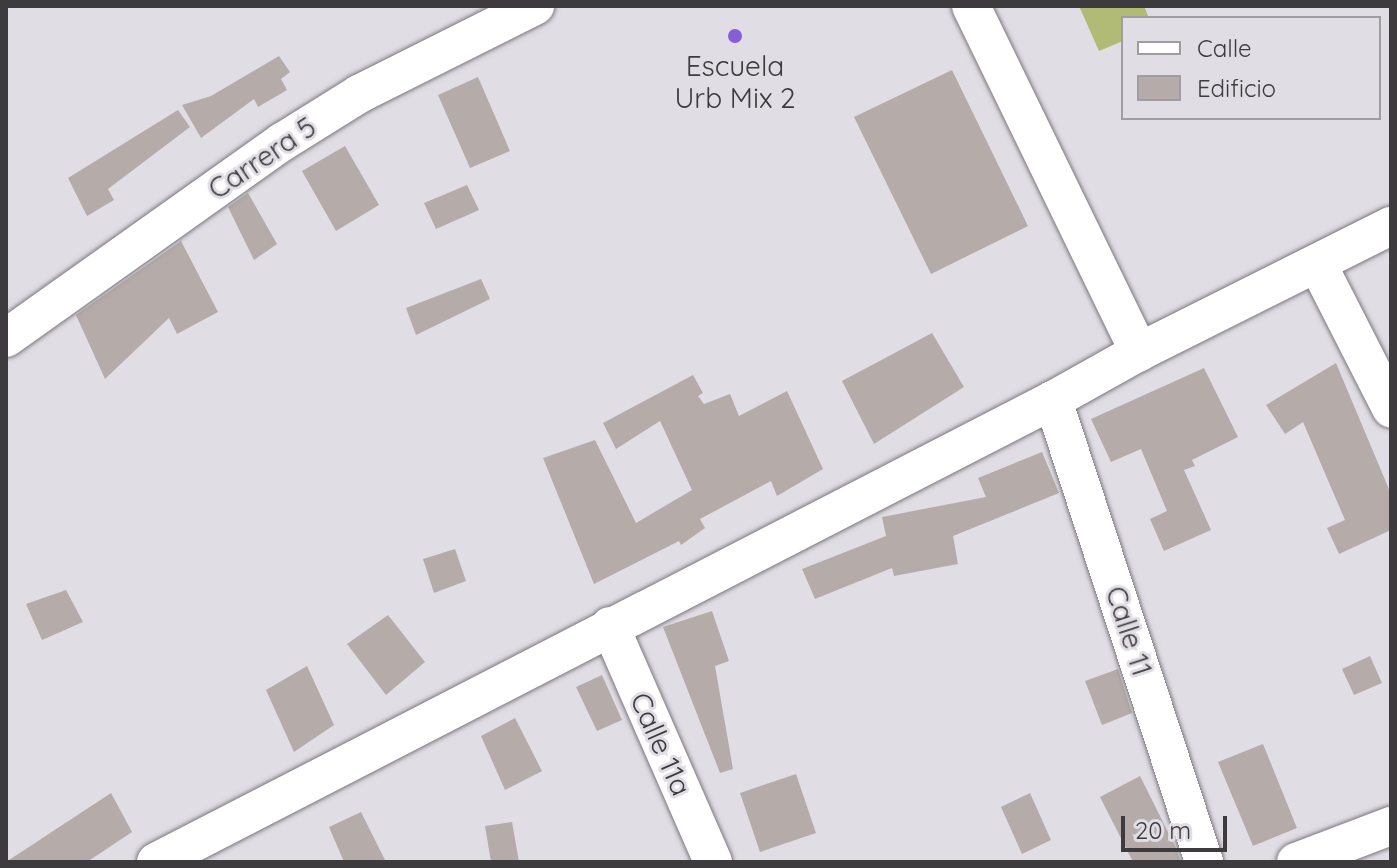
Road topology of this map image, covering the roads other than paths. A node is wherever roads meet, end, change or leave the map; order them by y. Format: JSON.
{"nodes":[{"id":1,"x":535,"y":6,"type":"edge"},
{"id":2,"x":971,"y":6,"type":"edge"},
{"id":3,"x":1391,"y":226,"type":"edge"},
{"id":4,"x":1318,"y":265,"type":"junction"},
{"id":5,"x":6,"y":338,"type":"edge"},
{"id":6,"x":1139,"y":352,"type":"junction"},
{"id":7,"x":1053,"y":400,"type":"junction"},
{"id":8,"x":1391,"y":408,"type":"edge"},
{"id":9,"x":610,"y":626,"type":"junction"},
{"id":10,"x":1391,"y":826,"type":"edge"},
{"id":11,"x":156,"y":862,"type":"edge"},
{"id":12,"x":713,"y":862,"type":"edge"},
{"id":13,"x":1204,"y":862,"type":"edge"},
{"id":14,"x":1296,"y":862,"type":"edge"}],
"edges":[{"from":1,"to":5,"type":"street","name":"Carrera 5"},
{"from":2,"to":6,"type":"street"},
{"from":3,"to":4,"type":"street"},
{"from":4,"to":6,"type":"street"},
{"from":4,"to":8,"type":"street"},
{"from":6,"to":7,"type":"street"},
{"from":7,"to":9,"type":"street"},
{"from":7,"to":13,"type":"street","name":"Calle 11"},
{"from":9,"to":11,"type":"street"},
{"from":9,"to":12,"type":"street","name":"Calle 11a"},
{"from":10,"to":14,"type":"street"}]}
